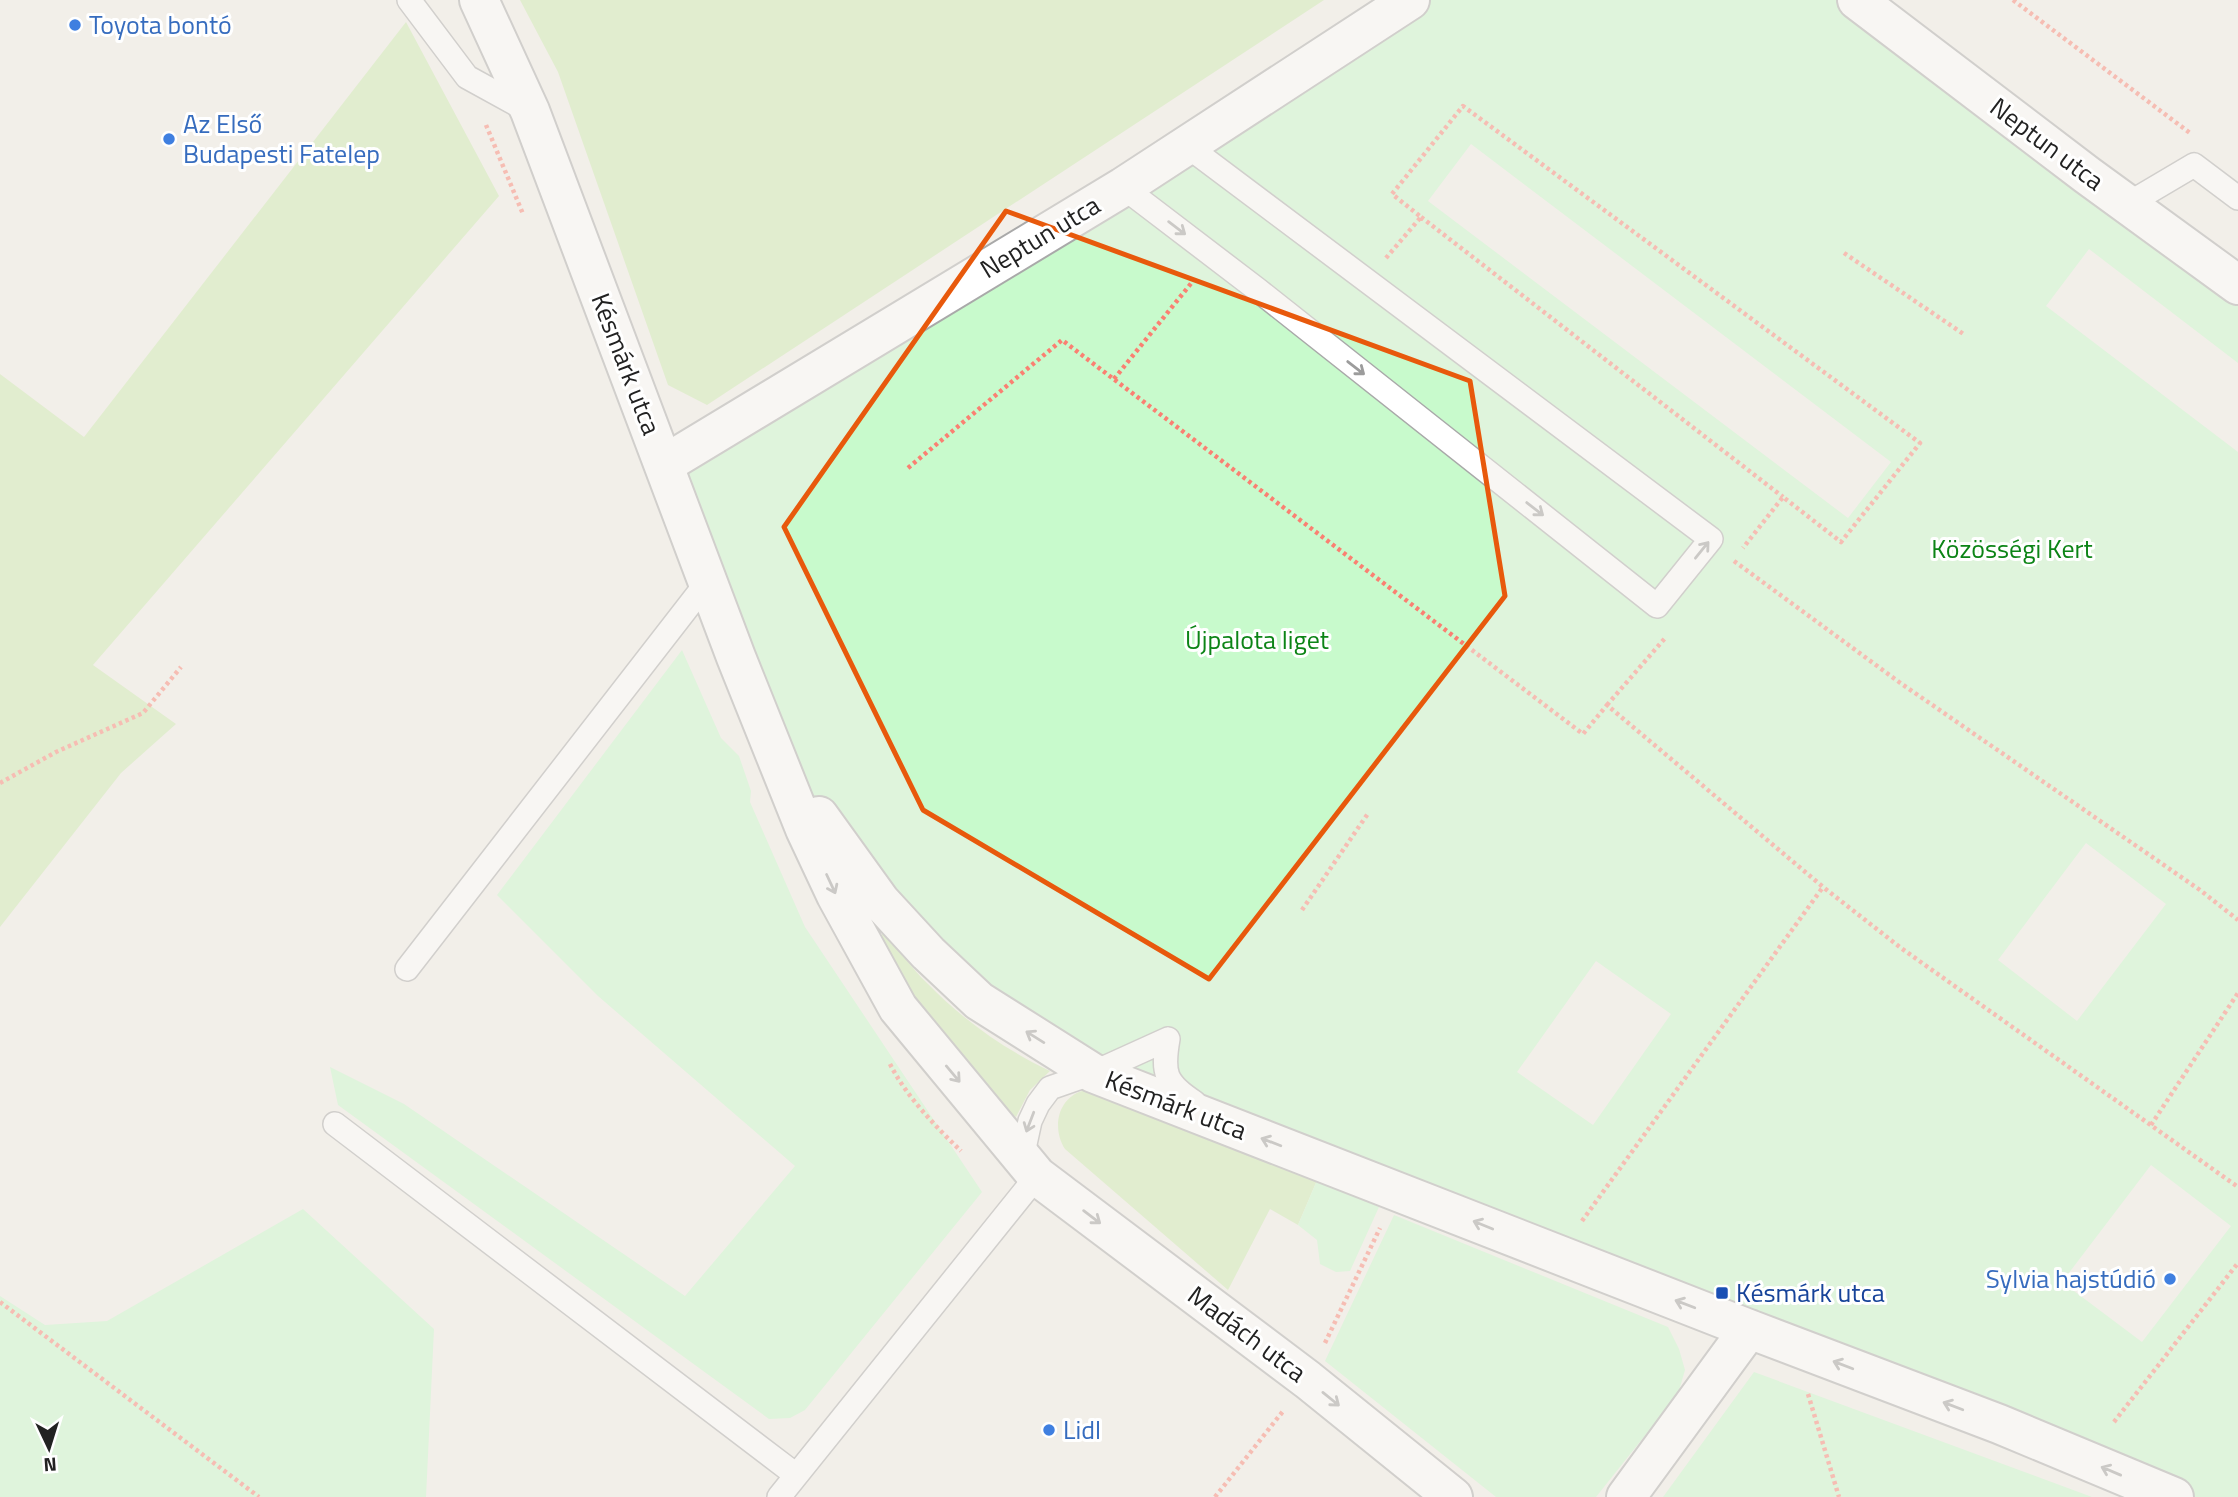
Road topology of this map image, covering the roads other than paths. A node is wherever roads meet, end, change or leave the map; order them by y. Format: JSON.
{"nodes":[{"id":1,"x":410,"y":0,"type":"edge"},
{"id":2,"x":479,"y":0,"type":"edge"},
{"id":3,"x":1410,"y":0,"type":"edge"},
{"id":4,"x":1857,"y":0,"type":"edge"},
{"id":5,"x":530,"y":111,"type":"junction"},
{"id":6,"x":1186,"y":145,"type":"junction"},
{"id":7,"x":1123,"y":187,"type":"junction"},
{"id":8,"x":2238,"y":198,"type":"edge"},
{"id":9,"x":2128,"y":204,"type":"junction"},
{"id":10,"x":2238,"y":285,"type":"edge"},
{"id":11,"x":665,"y":464,"type":"junction"},
{"id":12,"x":708,"y":581,"type":"junction"},
{"id":13,"x":767,"y":730,"type":"junction"},
{"id":14,"x":407,"y":969,"type":"dead end"},
{"id":15,"x":1093,"y":1073,"type":"junction"},
{"id":16,"x":335,"y":1124,"type":"dead end"},
{"id":17,"x":1236,"y":1128,"type":"junction"},
{"id":18,"x":1030,"y":1167,"type":"junction"},
{"id":19,"x":1749,"y":1329,"type":"junction"},
{"id":20,"x":796,"y":1475,"type":"junction"},
{"id":21,"x":779,"y":1497,"type":"edge"},
{"id":22,"x":1453,"y":1497,"type":"edge"},
{"id":23,"x":1626,"y":1497,"type":"edge"},
{"id":24,"x":2174,"y":1497,"type":"edge"}],
"edges":[{"from":1,"to":5,"type":"lane"},
{"from":2,"to":5,"type":"street","name":"Késmárk utca"},
{"from":3,"to":6,"type":"street","name":"Neptun utca"},
{"from":4,"to":9,"type":"street","name":"Neptun utca"},
{"from":5,"to":11,"type":"street","name":"Késmárk utca"},
{"from":6,"to":7,"type":"street","name":"Neptun utca"},
{"from":7,"to":6,"type":"lane","one_way":true},
{"from":7,"to":11,"type":"street","name":"Neptun utca"},
{"from":8,"to":9,"type":"lane"},
{"from":9,"to":10,"type":"street","name":"Neptun utca"},
{"from":11,"to":12,"type":"street","name":"Késmárk utca"},
{"from":12,"to":13,"type":"street","name":"Késmárk utca"},
{"from":12,"to":14,"type":"lane"},
{"from":15,"to":13,"type":"street","name":"Késmárk utca","one_way":true},
{"from":13,"to":18,"type":"street","name":"Késmárk utca","one_way":true},
{"from":15,"to":17,"type":"street","name":"Késmárk utca"},
{"from":15,"to":17,"type":"lane"},
{"from":15,"to":18,"type":"lane","one_way":true},
{"from":16,"to":20,"type":"lane"},
{"from":19,"to":17,"type":"street","name":"Késmárk utca","one_way":true},
{"from":18,"to":20,"type":"lane"},
{"from":18,"to":22,"type":"street","name":"Madách utca","one_way":true},
{"from":19,"to":23,"type":"street"},
{"from":24,"to":19,"type":"street","name":"Késmárk utca","one_way":true},
{"from":20,"to":21,"type":"lane"}]}
